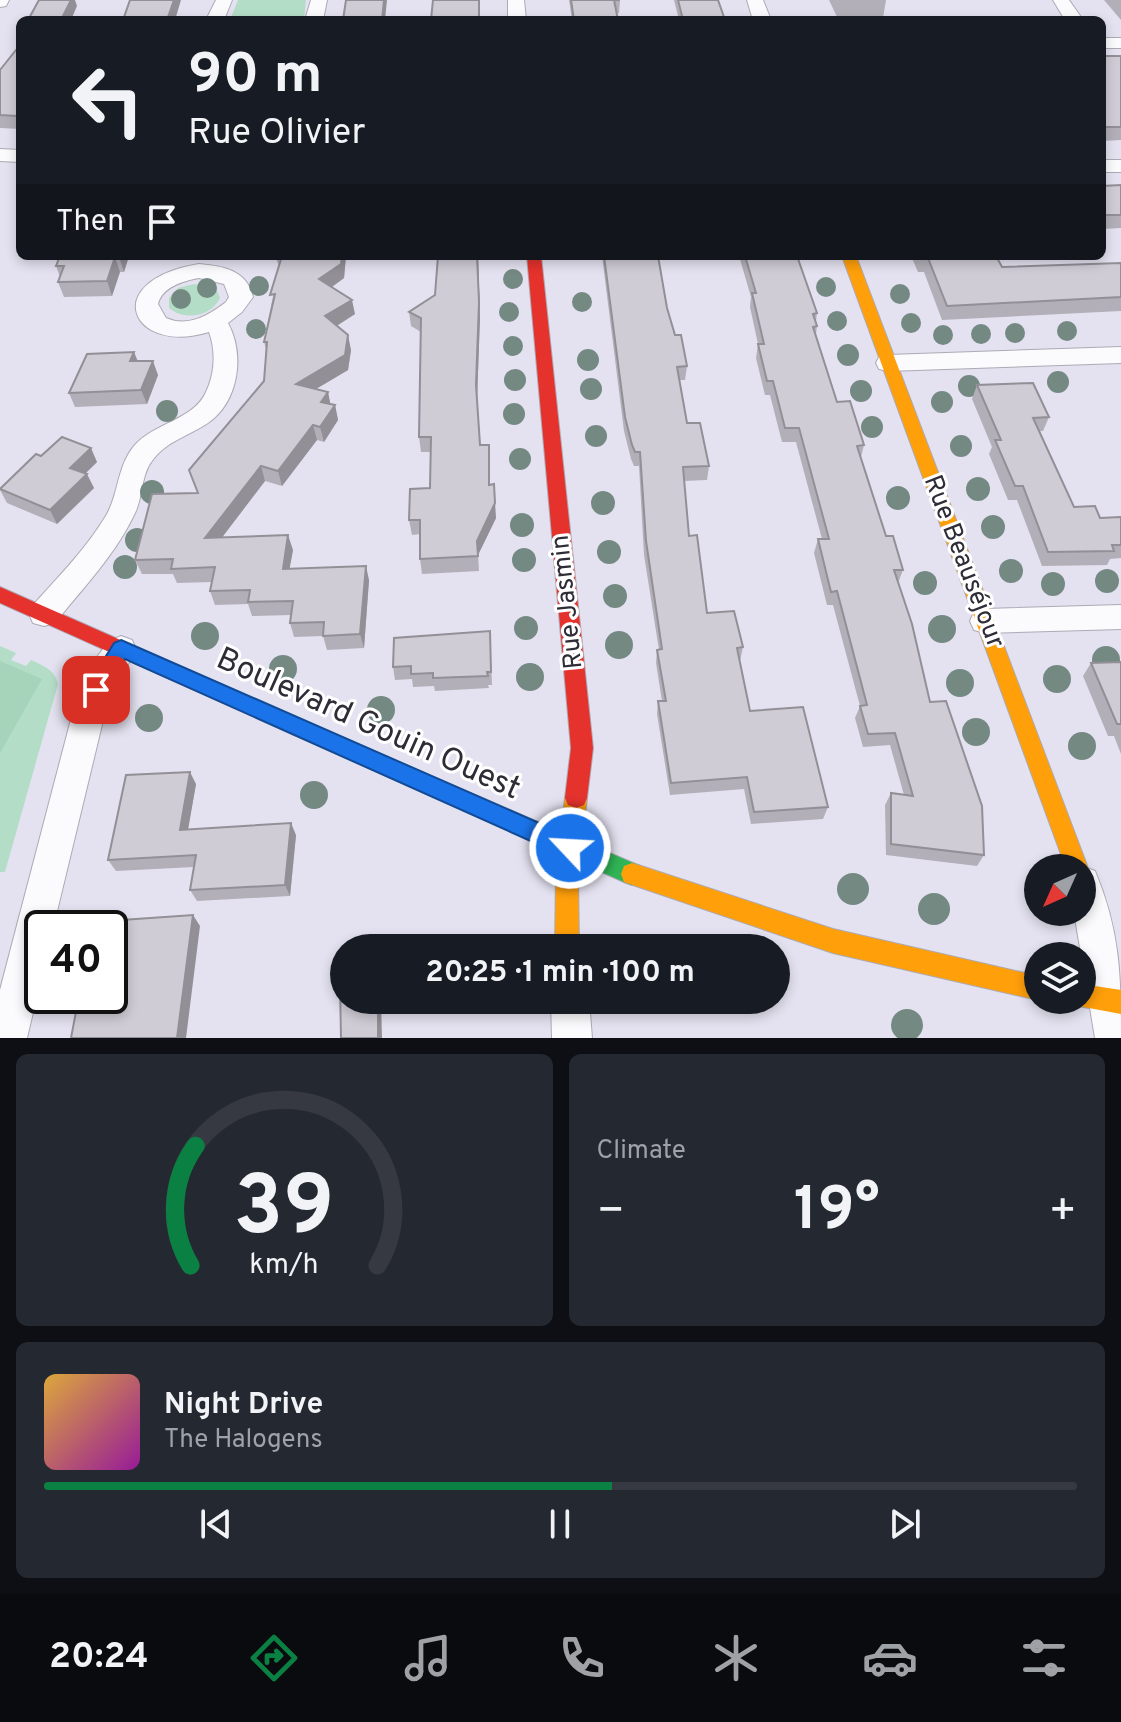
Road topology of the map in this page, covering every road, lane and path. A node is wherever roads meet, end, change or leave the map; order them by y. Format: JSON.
{"nodes":[{"id":1,"x":534,"y":260,"type":"edge"},
{"id":2,"x":850,"y":260,"type":"edge"},
{"id":3,"x":216,"y":322,"type":"dead end"},
{"id":4,"x":1121,"y":355,"type":"edge"},
{"id":5,"x":888,"y":363,"type":"junction"},
{"id":6,"x":0,"y":595,"type":"edge"},
{"id":7,"x":44,"y":614,"type":"junction"},
{"id":8,"x":1121,"y":617,"type":"edge"},
{"id":9,"x":985,"y":621,"type":"junction"},
{"id":10,"x":121,"y":649,"type":"junction"},
{"id":11,"x":570,"y":848,"type":"junction"},
{"id":12,"x":1072,"y":854,"type":"edge"},
{"id":13,"x":1096,"y":926,"type":"edge"},
{"id":14,"x":567,"y":934,"type":"edge"},
{"id":15,"x":1024,"y":985,"type":"edge"},
{"id":16,"x":1104,"y":1000,"type":"edge"},
{"id":17,"x":571,"y":1014,"type":"edge"},
{"id":18,"x":7,"y":1038,"type":"edge"},
{"id":19,"x":572,"y":1038,"type":"edge"},
{"id":20,"x":1115,"y":1038,"type":"edge"}],
"edges":[{"from":1,"to":11,"type":"street","name":"Rue Jasmin"},
{"from":2,"to":5,"type":"street","name":"Rue Beauséjour"},
{"from":3,"to":7,"type":"street"},
{"from":4,"to":5,"type":"street"},
{"from":5,"to":9,"type":"street","name":"Rue Beauséjour"},
{"from":6,"to":7,"type":"street","name":"Boulevard Gouin Ouest"},
{"from":7,"to":10,"type":"street","name":"Boulevard Gouin Ouest"},
{"from":8,"to":9,"type":"street"},
{"from":9,"to":12,"type":"street","name":"Rue Beauséjour"},
{"from":10,"to":11,"type":"street","name":"Boulevard Gouin Ouest"},
{"from":10,"to":18,"type":"street"},
{"from":11,"to":14,"type":"street","name":"Rue Jasmin"},
{"from":11,"to":15,"type":"street","name":"Boulevard Gouin Ouest"},
{"from":13,"to":16,"type":"street"},
{"from":16,"to":20,"type":"street"},
{"from":17,"to":19,"type":"street"}]}
